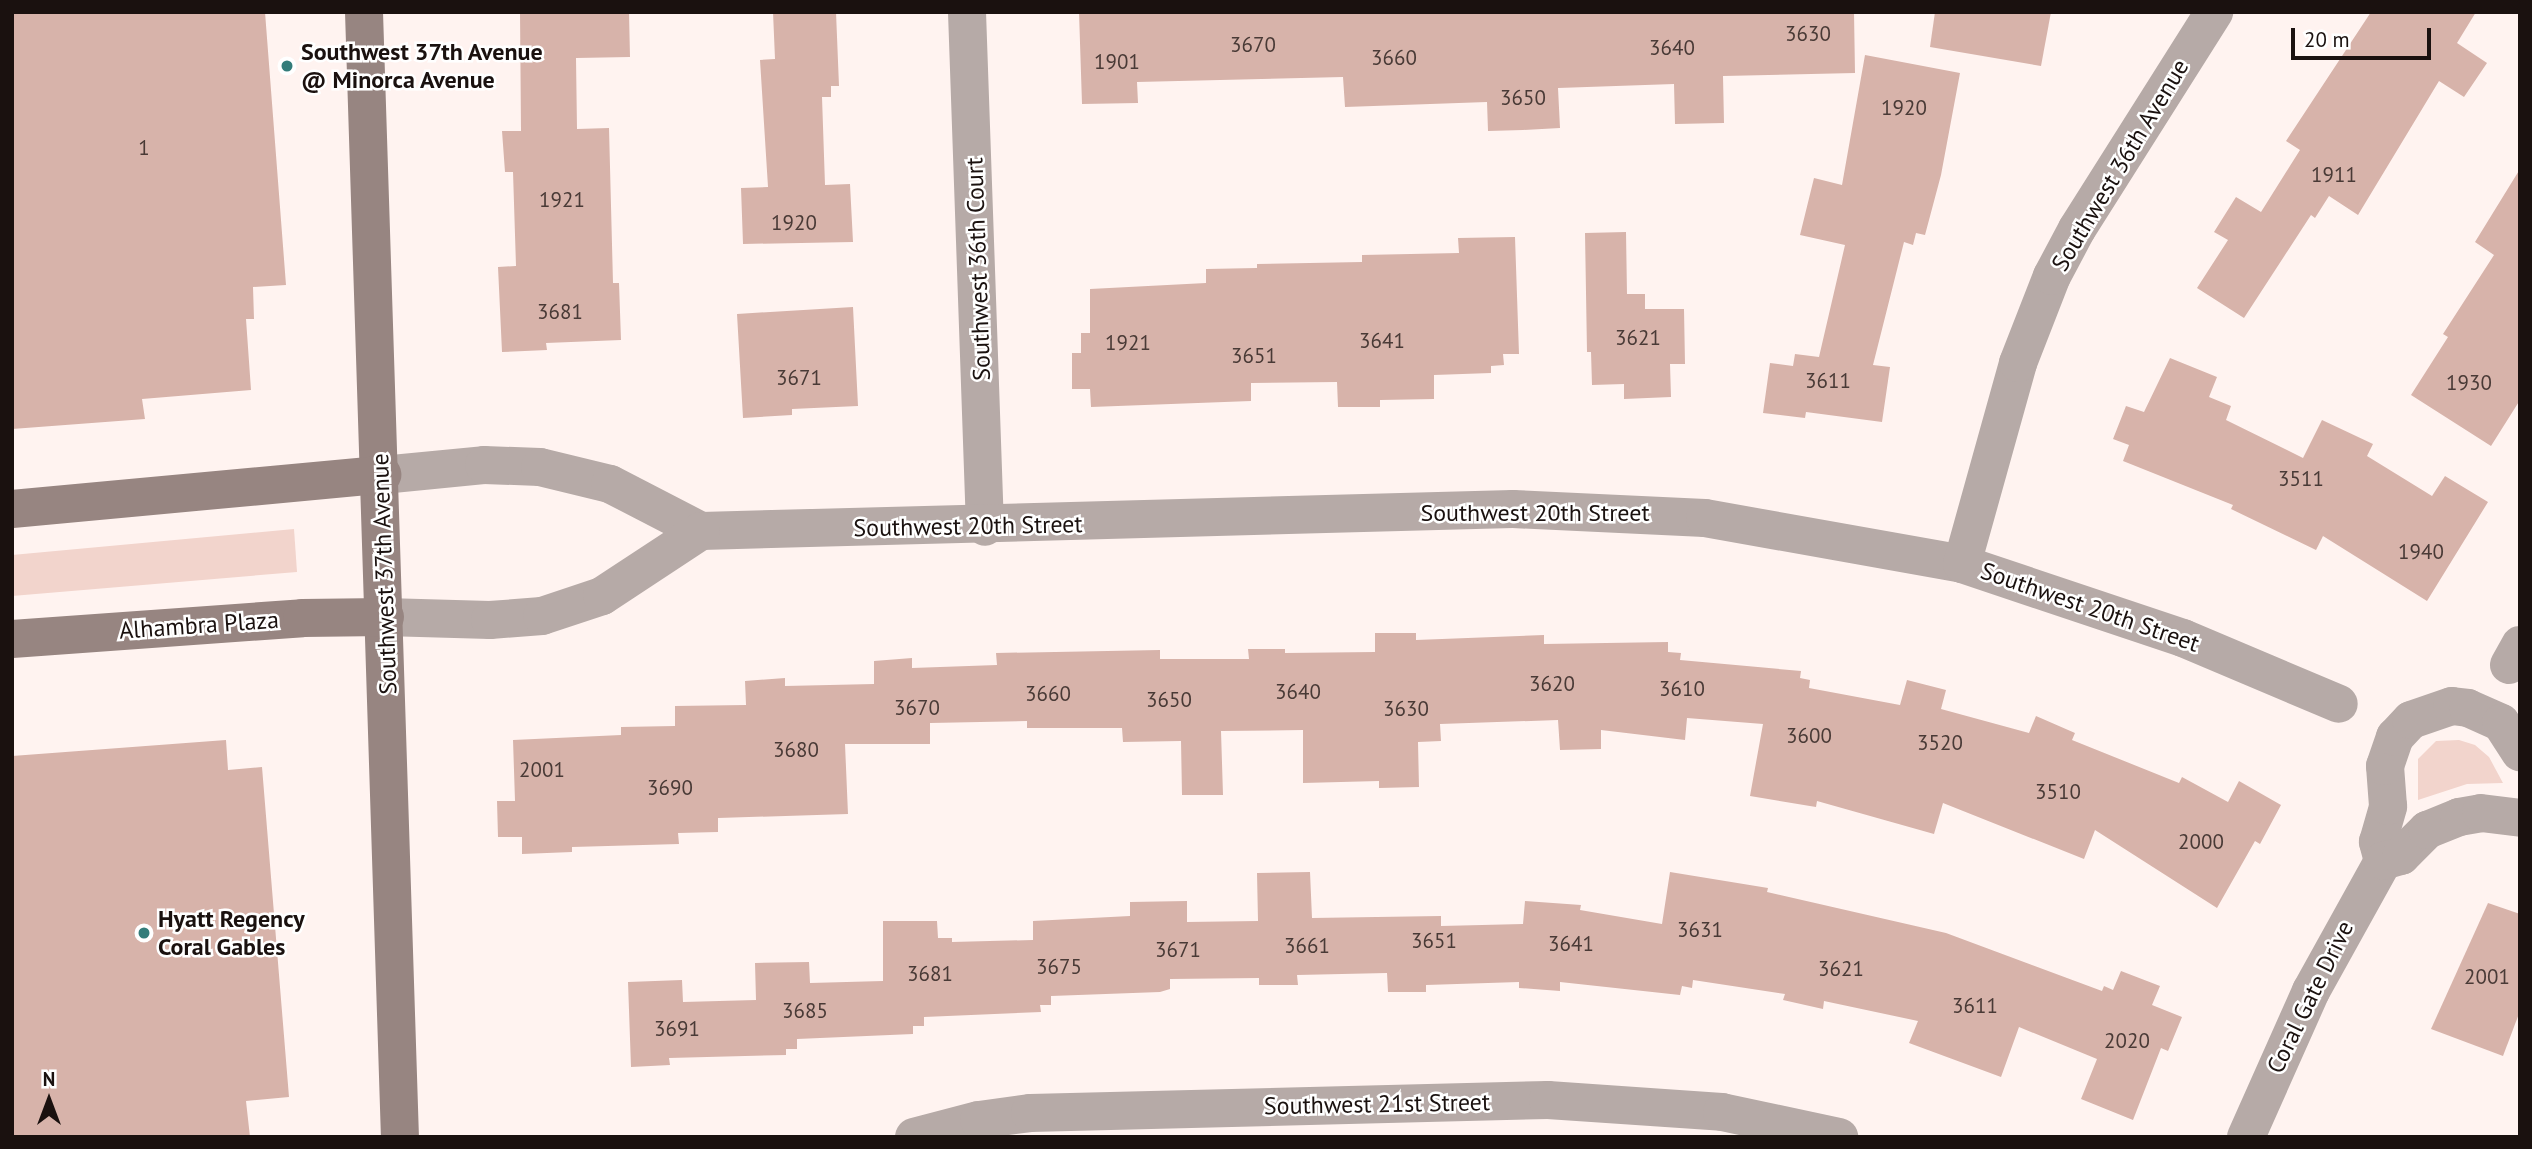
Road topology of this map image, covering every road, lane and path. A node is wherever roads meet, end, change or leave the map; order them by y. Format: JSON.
{"nodes":[{"id":1,"x":364,"y":12,"type":"edge"},
{"id":2,"x":967,"y":12,"type":"edge"},
{"id":3,"x":2214,"y":12,"type":"edge"},
{"id":4,"x":382,"y":475,"type":"junction"},
{"id":5,"x":12,"y":509,"type":"edge"},
{"id":6,"x":985,"y":527,"type":"junction"},
{"id":7,"x":701,"y":531,"type":"junction"},
{"id":8,"x":1962,"y":564,"type":"junction"},
{"id":9,"x":385,"y":617,"type":"junction"},
{"id":10,"x":12,"y":639,"type":"edge"},
{"id":11,"x":2339,"y":704,"type":"dead end"},
{"id":12,"x":2520,"y":752,"type":"edge"},
{"id":13,"x":2520,"y":818,"type":"edge"},
{"id":14,"x":2383,"y":861,"type":"junction"},
{"id":15,"x":400,"y":1137,"type":"edge"},
{"id":16,"x":914,"y":1137,"type":"edge"},
{"id":17,"x":1839,"y":1137,"type":"edge"},
{"id":18,"x":2246,"y":1137,"type":"edge"}],
"edges":[{"from":1,"to":4,"type":"main road","name":"Southwest 37th Avenue"},
{"from":2,"to":6,"type":"street","name":"Southwest 36th Court"},
{"from":3,"to":8,"type":"street","name":"Southwest 36th Avenue"},
{"from":4,"to":5,"type":"main road"},
{"from":4,"to":7,"type":"street","name":"Southwest 20th Street"},
{"from":4,"to":9,"type":"main road","name":"Southwest 37th Avenue"},
{"from":6,"to":7,"type":"street","name":"Southwest 20th Street"},
{"from":6,"to":8,"type":"street","name":"Southwest 20th Street"},
{"from":7,"to":9,"type":"street"},
{"from":8,"to":11,"type":"street","name":"Southwest 20th Street"},
{"from":9,"to":10,"type":"main road","name":"Alhambra Plaza"},
{"from":9,"to":15,"type":"main road","name":"Southwest 37th Avenue"},
{"from":12,"to":14,"type":"street","name":"Coral Gate Drive"},
{"from":13,"to":14,"type":"street"},
{"from":14,"to":18,"type":"street","name":"Coral Gate Drive"},
{"from":16,"to":17,"type":"street","name":"Southwest 21st Street"}]}
